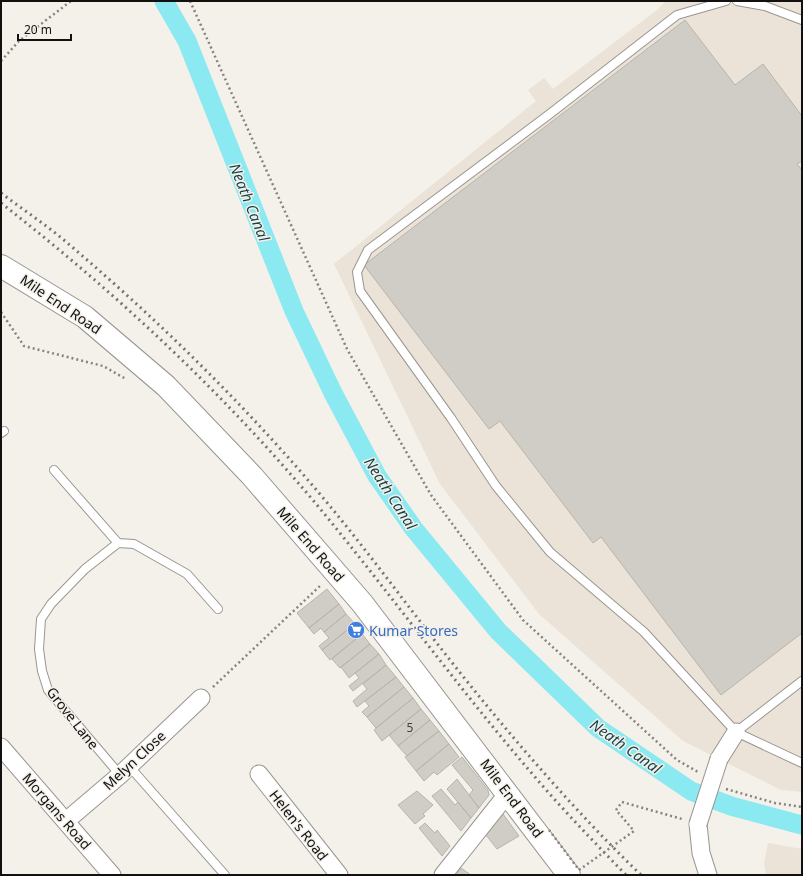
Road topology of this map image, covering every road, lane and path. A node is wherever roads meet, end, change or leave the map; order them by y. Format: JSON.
{"nodes":[{"id":1,"x":71,"y":1,"type":"edge"},
{"id":2,"x":190,"y":1,"type":"edge"},
{"id":3,"x":726,"y":1,"type":"edge"},
{"id":4,"x":737,"y":1,"type":"edge"},
{"id":5,"x":802,"y":20,"type":"edge"},
{"id":6,"x":1,"y":62,"type":"edge"},
{"id":7,"x":1,"y":266,"type":"edge"},
{"id":8,"x":1,"y":312,"type":"edge"},
{"id":9,"x":128,"y":381,"type":"dead end"},
{"id":10,"x":54,"y":470,"type":"dead end"},
{"id":11,"x":118,"y":543,"type":"junction"},
{"id":12,"x":335,"y":572,"type":"junction"},
{"id":13,"x":218,"y":609,"type":"dead end"},
{"id":14,"x":802,"y":680,"type":"edge"},
{"id":15,"x":201,"y":698,"type":"joint"},
{"id":16,"x":736,"y":732,"type":"junction"},
{"id":17,"x":1,"y":747,"type":"edge"},
{"id":18,"x":802,"y":764,"type":"edge"},
{"id":19,"x":125,"y":771,"type":"junction"},
{"id":20,"x":259,"y":774,"type":"dead end"},
{"id":21,"x":700,"y":774,"type":"dead end"},
{"id":22,"x":724,"y":789,"type":"dead end"},
{"id":23,"x":508,"y":793,"type":"junction"},
{"id":24,"x":802,"y":807,"type":"edge"},
{"id":25,"x":66,"y":821,"type":"junction"},
{"id":26,"x":698,"y":824,"type":"junction"},
{"id":27,"x":549,"y":830,"type":"dead end"},
{"id":28,"x":112,"y":875,"type":"edge"},
{"id":29,"x":225,"y":875,"type":"edge"},
{"id":30,"x":339,"y":875,"type":"edge"},
{"id":31,"x":443,"y":875,"type":"edge"},
{"id":32,"x":570,"y":875,"type":"edge"},
{"id":33,"x":708,"y":875,"type":"edge"}],
"edges":[{"from":1,"to":6,"type":"path"},
{"from":2,"to":21,"type":"path"},
{"from":3,"to":16,"type":"lane"},
{"from":4,"to":5,"type":"lane"},
{"from":7,"to":12,"type":"main road","name":"Mile End Road"},
{"from":8,"to":9,"type":"path"},
{"from":10,"to":11,"type":"lane"},
{"from":11,"to":13,"type":"lane"},
{"from":11,"to":19,"type":"lane","name":"Grove Lane"},
{"from":12,"to":15,"type":"path"},
{"from":12,"to":23,"type":"main road","name":"Mile End Road"},
{"from":14,"to":16,"type":"lane"},
{"from":15,"to":19,"type":"street","name":"Melyn Close"},
{"from":16,"to":18,"type":"lane"},
{"from":16,"to":26,"type":"street","bridge":true},
{"from":17,"to":25,"type":"street","name":"Morgans Road"},
{"from":19,"to":25,"type":"street","name":"Melyn Close"},
{"from":19,"to":29,"type":"lane","name":"Grove Lane"},
{"from":20,"to":30,"type":"street","name":"Helen's Road"},
{"from":22,"to":24,"type":"path"},
{"from":23,"to":31,"type":"street"},
{"from":23,"to":32,"type":"main road","name":"Mile End Road"},
{"from":25,"to":28,"type":"street","name":"Morgans Road"},
{"from":26,"to":27,"type":"path","bridge":true},
{"from":26,"to":33,"type":"street"}]}
